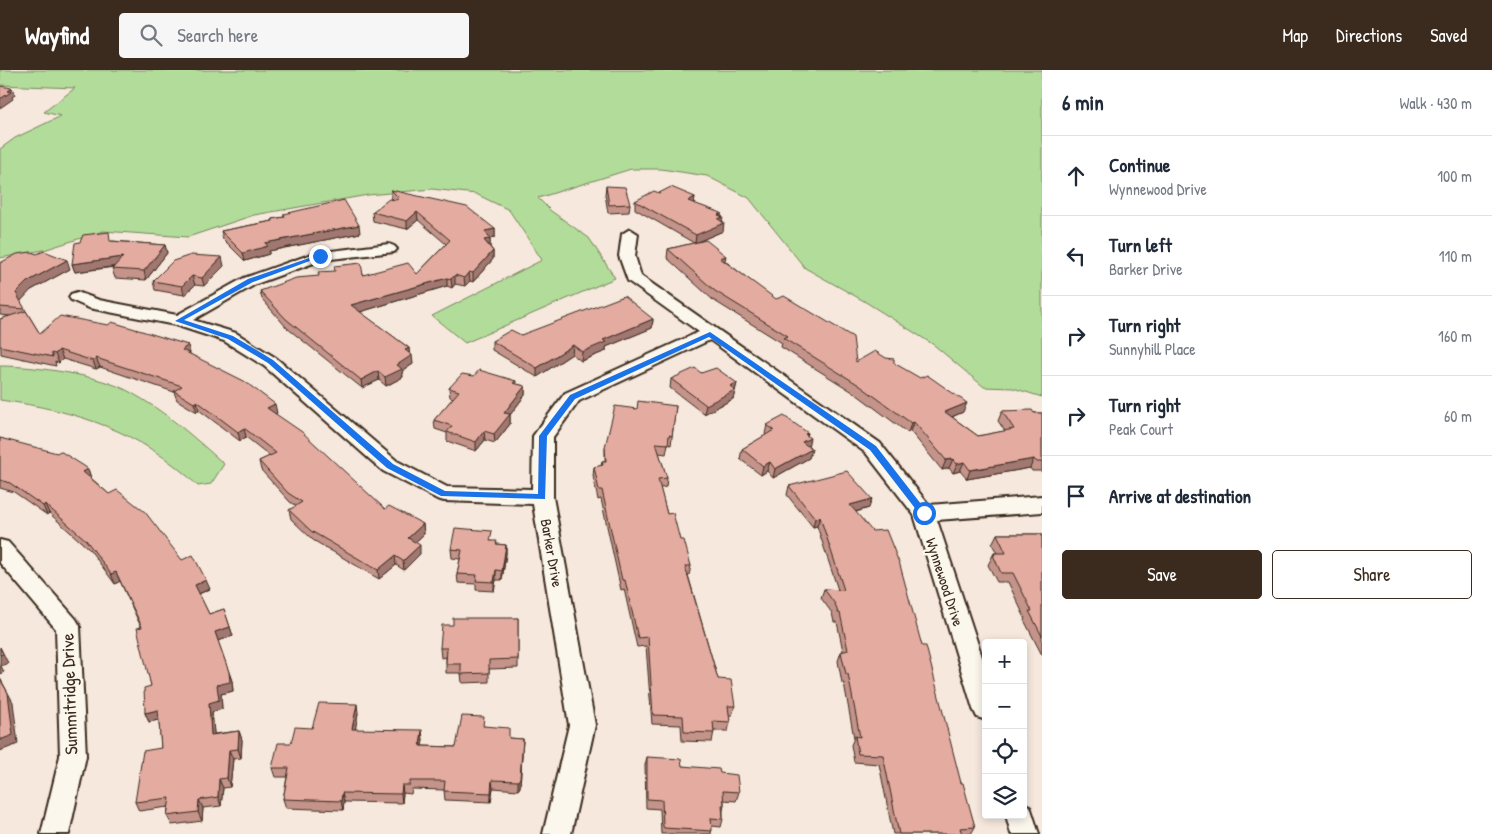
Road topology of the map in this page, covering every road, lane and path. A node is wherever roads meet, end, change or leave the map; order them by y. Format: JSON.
{"nodes":[{"id":1,"x":630,"y":234,"type":"dead end"},
{"id":2,"x":389,"y":249,"type":"dead end"},
{"id":3,"x":77,"y":297,"type":"dead end"},
{"id":4,"x":178,"y":321,"type":"junction"},
{"id":5,"x":710,"y":334,"type":"junction"},
{"id":6,"x":542,"y":497,"type":"junction"},
{"id":7,"x":1042,"y":504,"type":"edge"},
{"id":8,"x":924,"y":513,"type":"junction"},
{"id":9,"x":0,"y":548,"type":"edge"},
{"id":10,"x":982,"y":696,"type":"edge"},
{"id":11,"x":1021,"y":819,"type":"edge"},
{"id":12,"x":55,"y":834,"type":"edge"},
{"id":13,"x":557,"y":834,"type":"edge"},
{"id":14,"x":1026,"y":834,"type":"edge"}],
"edges":[{"from":1,"to":5,"type":"street","name":"Wynnewood Drive"},
{"from":2,"to":4,"type":"street"},
{"from":3,"to":4,"type":"street"},
{"from":4,"to":6,"type":"street"},
{"from":5,"to":6,"type":"street","name":"Barker Drive"},
{"from":5,"to":8,"type":"street","name":"Wynnewood Drive"},
{"from":6,"to":13,"type":"street","name":"Barker Drive"},
{"from":7,"to":8,"type":"street"},
{"from":8,"to":10,"type":"street","name":"Wynnewood Drive"},
{"from":9,"to":12,"type":"street","name":"Summitridge Drive"},
{"from":11,"to":14,"type":"street"}]}
